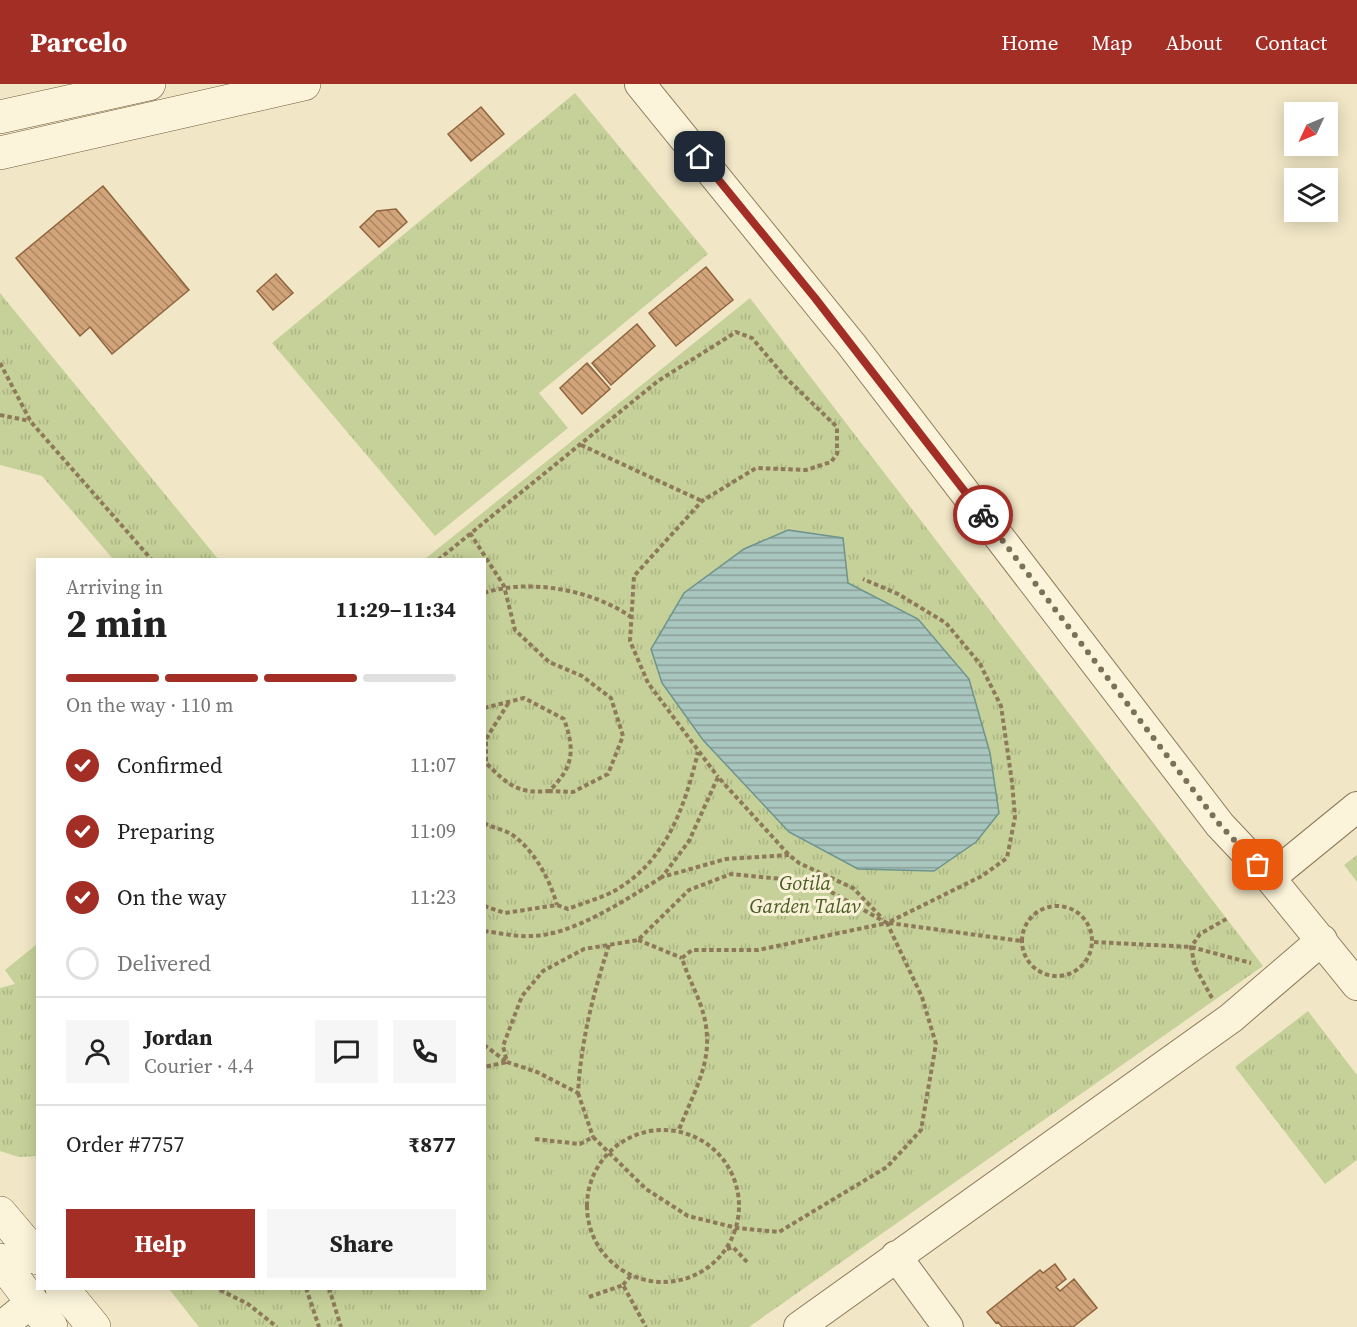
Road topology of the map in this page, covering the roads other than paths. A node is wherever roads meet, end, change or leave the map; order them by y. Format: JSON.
{"nodes":[{"id":1,"x":149,"y":84,"type":"edge"},
{"id":2,"x":304,"y":84,"type":"edge"},
{"id":3,"x":639,"y":84,"type":"edge"},
{"id":4,"x":0,"y":117,"type":"edge"},
{"id":5,"x":0,"y":153,"type":"edge"},
{"id":6,"x":1357,"y":807,"type":"edge"},
{"id":7,"x":1270,"y":878,"type":"junction"},
{"id":8,"x":1322,"y":940,"type":"junction"},
{"id":9,"x":1357,"y":985,"type":"edge"},
{"id":10,"x":0,"y":1213,"type":"edge"},
{"id":11,"x":36,"y":1256,"type":"edge"},
{"id":12,"x":896,"y":1256,"type":"junction"},
{"id":13,"x":0,"y":1260,"type":"edge"},
{"id":14,"x":64,"y":1290,"type":"edge"},
{"id":15,"x":42,"y":1315,"type":"edge"},
{"id":16,"x":1,"y":1327,"type":"edge"},
{"id":17,"x":94,"y":1327,"type":"edge"},
{"id":18,"x":799,"y":1327,"type":"edge"},
{"id":19,"x":948,"y":1327,"type":"edge"}],
"edges":[{"from":1,"to":4,"type":"main road"},
{"from":2,"to":5,"type":"main road"},
{"from":3,"to":7,"type":"street"},
{"from":6,"to":7,"type":"street"},
{"from":7,"to":8,"type":"street"},
{"from":8,"to":9,"type":"street"},
{"from":8,"to":12,"type":"street"},
{"from":10,"to":11,"type":"main road"},
{"from":12,"to":18,"type":"street"},
{"from":12,"to":19,"type":"street"},
{"from":13,"to":15,"type":"main road"},
{"from":14,"to":17,"type":"main road"},
{"from":15,"to":16,"type":"street"}]}
